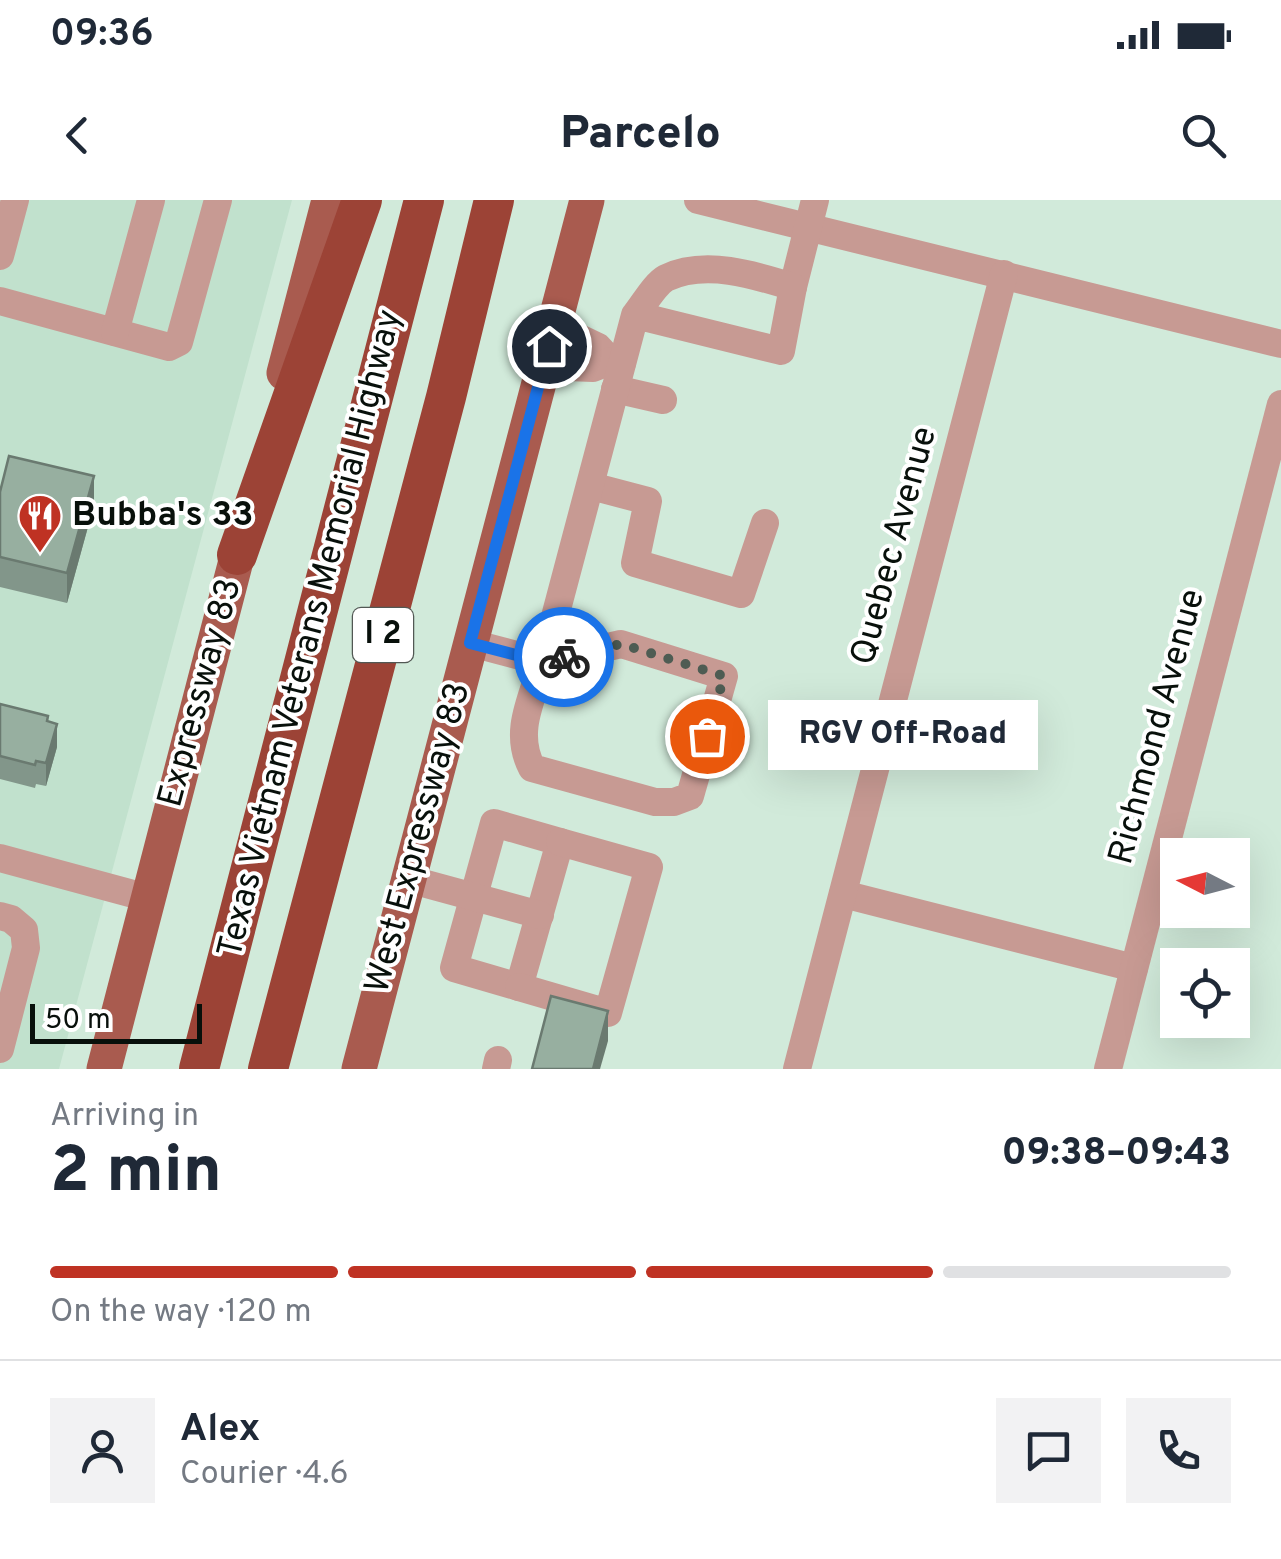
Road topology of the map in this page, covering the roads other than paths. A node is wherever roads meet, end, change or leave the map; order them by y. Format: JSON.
{"nodes":[{"id":1,"x":15,"y":200,"type":"edge"},
{"id":2,"x":151,"y":200,"type":"edge"},
{"id":3,"x":218,"y":200,"type":"edge"},
{"id":4,"x":328,"y":200,"type":"edge"},
{"id":5,"x":362,"y":200,"type":"edge"},
{"id":6,"x":424,"y":200,"type":"edge"},
{"id":7,"x":494,"y":200,"type":"edge"},
{"id":8,"x":587,"y":200,"type":"edge"},
{"id":9,"x":698,"y":200,"type":"edge"},
{"id":10,"x":812,"y":213,"type":"edge"},
{"id":11,"x":0,"y":256,"type":"edge"},
{"id":12,"x":1004,"y":274,"type":"junction"},
{"id":13,"x":0,"y":282,"type":"edge"},
{"id":14,"x":793,"y":287,"type":"junction"},
{"id":15,"x":0,"y":301,"type":"edge"},
{"id":16,"x":635,"y":315,"type":"junction"},
{"id":17,"x":118,"y":323,"type":"junction"},
{"id":18,"x":554,"y":326,"type":"junction"},
{"id":19,"x":1281,"y":344,"type":"edge"},
{"id":20,"x":544,"y":366,"type":"junction"},
{"id":21,"x":616,"y":371,"type":"junction"},
{"id":22,"x":663,"y":400,"type":"dead end"},
{"id":23,"x":1281,"y":404,"type":"edge"},
{"id":24,"x":590,"y":486,"type":"junction"},
{"id":25,"x":766,"y":523,"type":"dead end"},
{"id":26,"x":237,"y":555,"type":"junction"},
{"id":27,"x":470,"y":643,"type":"junction"},
{"id":28,"x":543,"y":662,"type":"junction"},
{"id":29,"x":560,"y":842,"type":"junction"},
{"id":30,"x":0,"y":858,"type":"edge"},
{"id":31,"x":408,"y":879,"type":"junction"},
{"id":32,"x":843,"y":894,"type":"junction"},
{"id":33,"x":473,"y":896,"type":"junction"},
{"id":34,"x":148,"y":898,"type":"junction"},
{"id":35,"x":540,"y":914,"type":"junction"},
{"id":36,"x":0,"y":916,"type":"edge"},
{"id":37,"x":1134,"y":968,"type":"junction"},
{"id":38,"x":519,"y":987,"type":"junction"},
{"id":39,"x":0,"y":1049,"type":"edge"},
{"id":40,"x":104,"y":1069,"type":"edge"},
{"id":41,"x":199,"y":1069,"type":"edge"},
{"id":42,"x":268,"y":1069,"type":"edge"},
{"id":43,"x":358,"y":1069,"type":"edge"},
{"id":44,"x":798,"y":1069,"type":"edge"},
{"id":45,"x":1108,"y":1069,"type":"edge"}],
"edges":[{"from":1,"to":11,"type":"street"},
{"from":2,"to":17,"type":"street"},
{"from":3,"to":17,"type":"street"},
{"from":4,"to":26,"type":"main road","name":"Expressway 83"},
{"from":5,"to":26,"type":"highway"},
{"from":6,"to":41,"type":"highway","name":"Texas Vietnam Veterans Memorial Highway","number":"I 2"},
{"from":7,"to":42,"type":"highway","name":"Texas Vietnam Veterans Memorial Highway","number":"I 2"},
{"from":8,"to":18,"type":"main road","name":"West Expressway 83"},
{"from":9,"to":10,"type":"street"},
{"from":10,"to":12,"type":"street"},
{"from":10,"to":14,"type":"street"},
{"from":12,"to":19,"type":"street"},
{"from":12,"to":32,"type":"street","name":"Quebec Avenue"},
{"from":13,"to":17,"type":"street"},
{"from":14,"to":16,"type":"street"},
{"from":14,"to":16,"type":"street"},
{"from":15,"to":17,"type":"street"},
{"from":16,"to":21,"type":"street"},
{"from":18,"to":20,"type":"main road","name":"West Expressway 83"},
{"from":18,"to":21,"type":"street"},
{"from":20,"to":21,"type":"street"},
{"from":20,"to":27,"type":"main road","name":"West Expressway 83"},
{"from":21,"to":22,"type":"street"},
{"from":21,"to":24,"type":"street"},
{"from":23,"to":37,"type":"street","name":"Richmond Avenue"},
{"from":24,"to":25,"type":"street"},
{"from":24,"to":28,"type":"street"},
{"from":26,"to":34,"type":"main road","name":"Expressway 83"},
{"from":27,"to":28,"type":"street"},
{"from":27,"to":31,"type":"main road","name":"West Expressway 83"},
{"from":28,"to":28,"type":"street"},
{"from":29,"to":33,"type":"street"},
{"from":29,"to":35,"type":"street"},
{"from":29,"to":38,"type":"street"},
{"from":30,"to":34,"type":"street"},
{"from":31,"to":33,"type":"street"},
{"from":31,"to":43,"type":"main road","name":"West Expressway 83"},
{"from":32,"to":37,"type":"street"},
{"from":32,"to":44,"type":"street","name":"Quebec Avenue"},
{"from":33,"to":35,"type":"street"},
{"from":33,"to":38,"type":"street"},
{"from":34,"to":40,"type":"main road","name":"Expressway 83"},
{"from":35,"to":38,"type":"street"},
{"from":36,"to":39,"type":"street"},
{"from":37,"to":45,"type":"street","name":"Richmond Avenue"}]}
